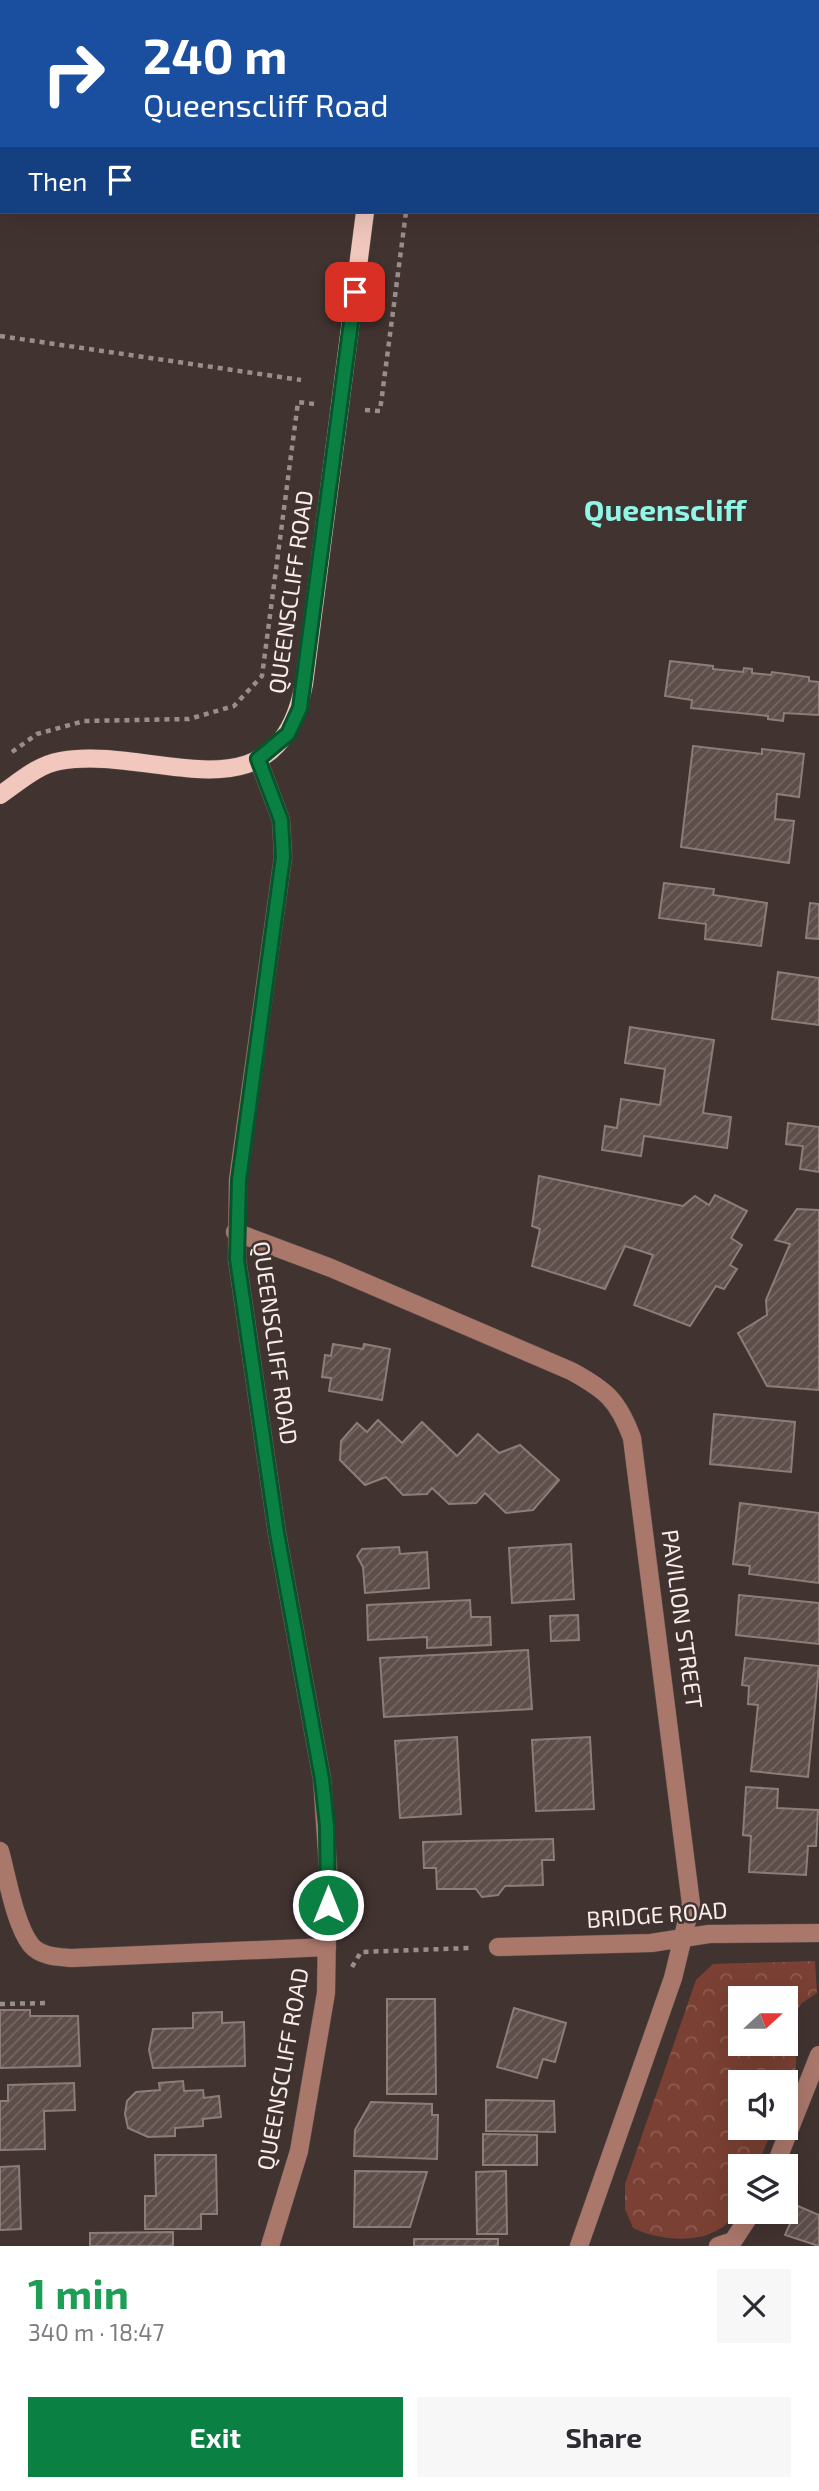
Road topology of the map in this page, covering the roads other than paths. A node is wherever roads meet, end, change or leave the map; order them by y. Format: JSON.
{"nodes":[{"id":1,"x":365,"y":214,"type":"edge"},
{"id":2,"x":258,"y":759,"type":"junction"},
{"id":3,"x":0,"y":795,"type":"edge"},
{"id":4,"x":235,"y":1232,"type":"junction"},
{"id":5,"x":0,"y":1851,"type":"edge"},
{"id":6,"x":819,"y":1933,"type":"edge"},
{"id":7,"x":683,"y":1938,"type":"junction"},
{"id":8,"x":327,"y":1947,"type":"junction"},
{"id":9,"x":498,"y":1947,"type":"dead end"},
{"id":10,"x":819,"y":2055,"type":"edge"},
{"id":11,"x":780,"y":2154,"type":"edge"},
{"id":12,"x":744,"y":2224,"type":"edge"},
{"id":13,"x":270,"y":2246,"type":"edge"},
{"id":14,"x":579,"y":2246,"type":"edge"},
{"id":15,"x":718,"y":2246,"type":"edge"}],
"edges":[{"from":1,"to":2,"type":"main road","name":"QUEENSCLIFF ROAD"},
{"from":2,"to":3,"type":"main road"},
{"from":2,"to":4,"type":"street","name":"QUEENSCLIFF ROAD"},
{"from":4,"to":7,"type":"street","name":"PAVILION STREET"},
{"from":4,"to":8,"type":"street","name":"QUEENSCLIFF ROAD"},
{"from":5,"to":8,"type":"street"},
{"from":6,"to":7,"type":"street","name":"BRIDGE ROAD"},
{"from":7,"to":9,"type":"street","name":"BRIDGE ROAD"},
{"from":7,"to":14,"type":"street","name":"PAVILION STREET"},
{"from":8,"to":13,"type":"street","name":"QUEENSCLIFF ROAD"},
{"from":10,"to":11,"type":"street"},
{"from":12,"to":15,"type":"street"}]}
